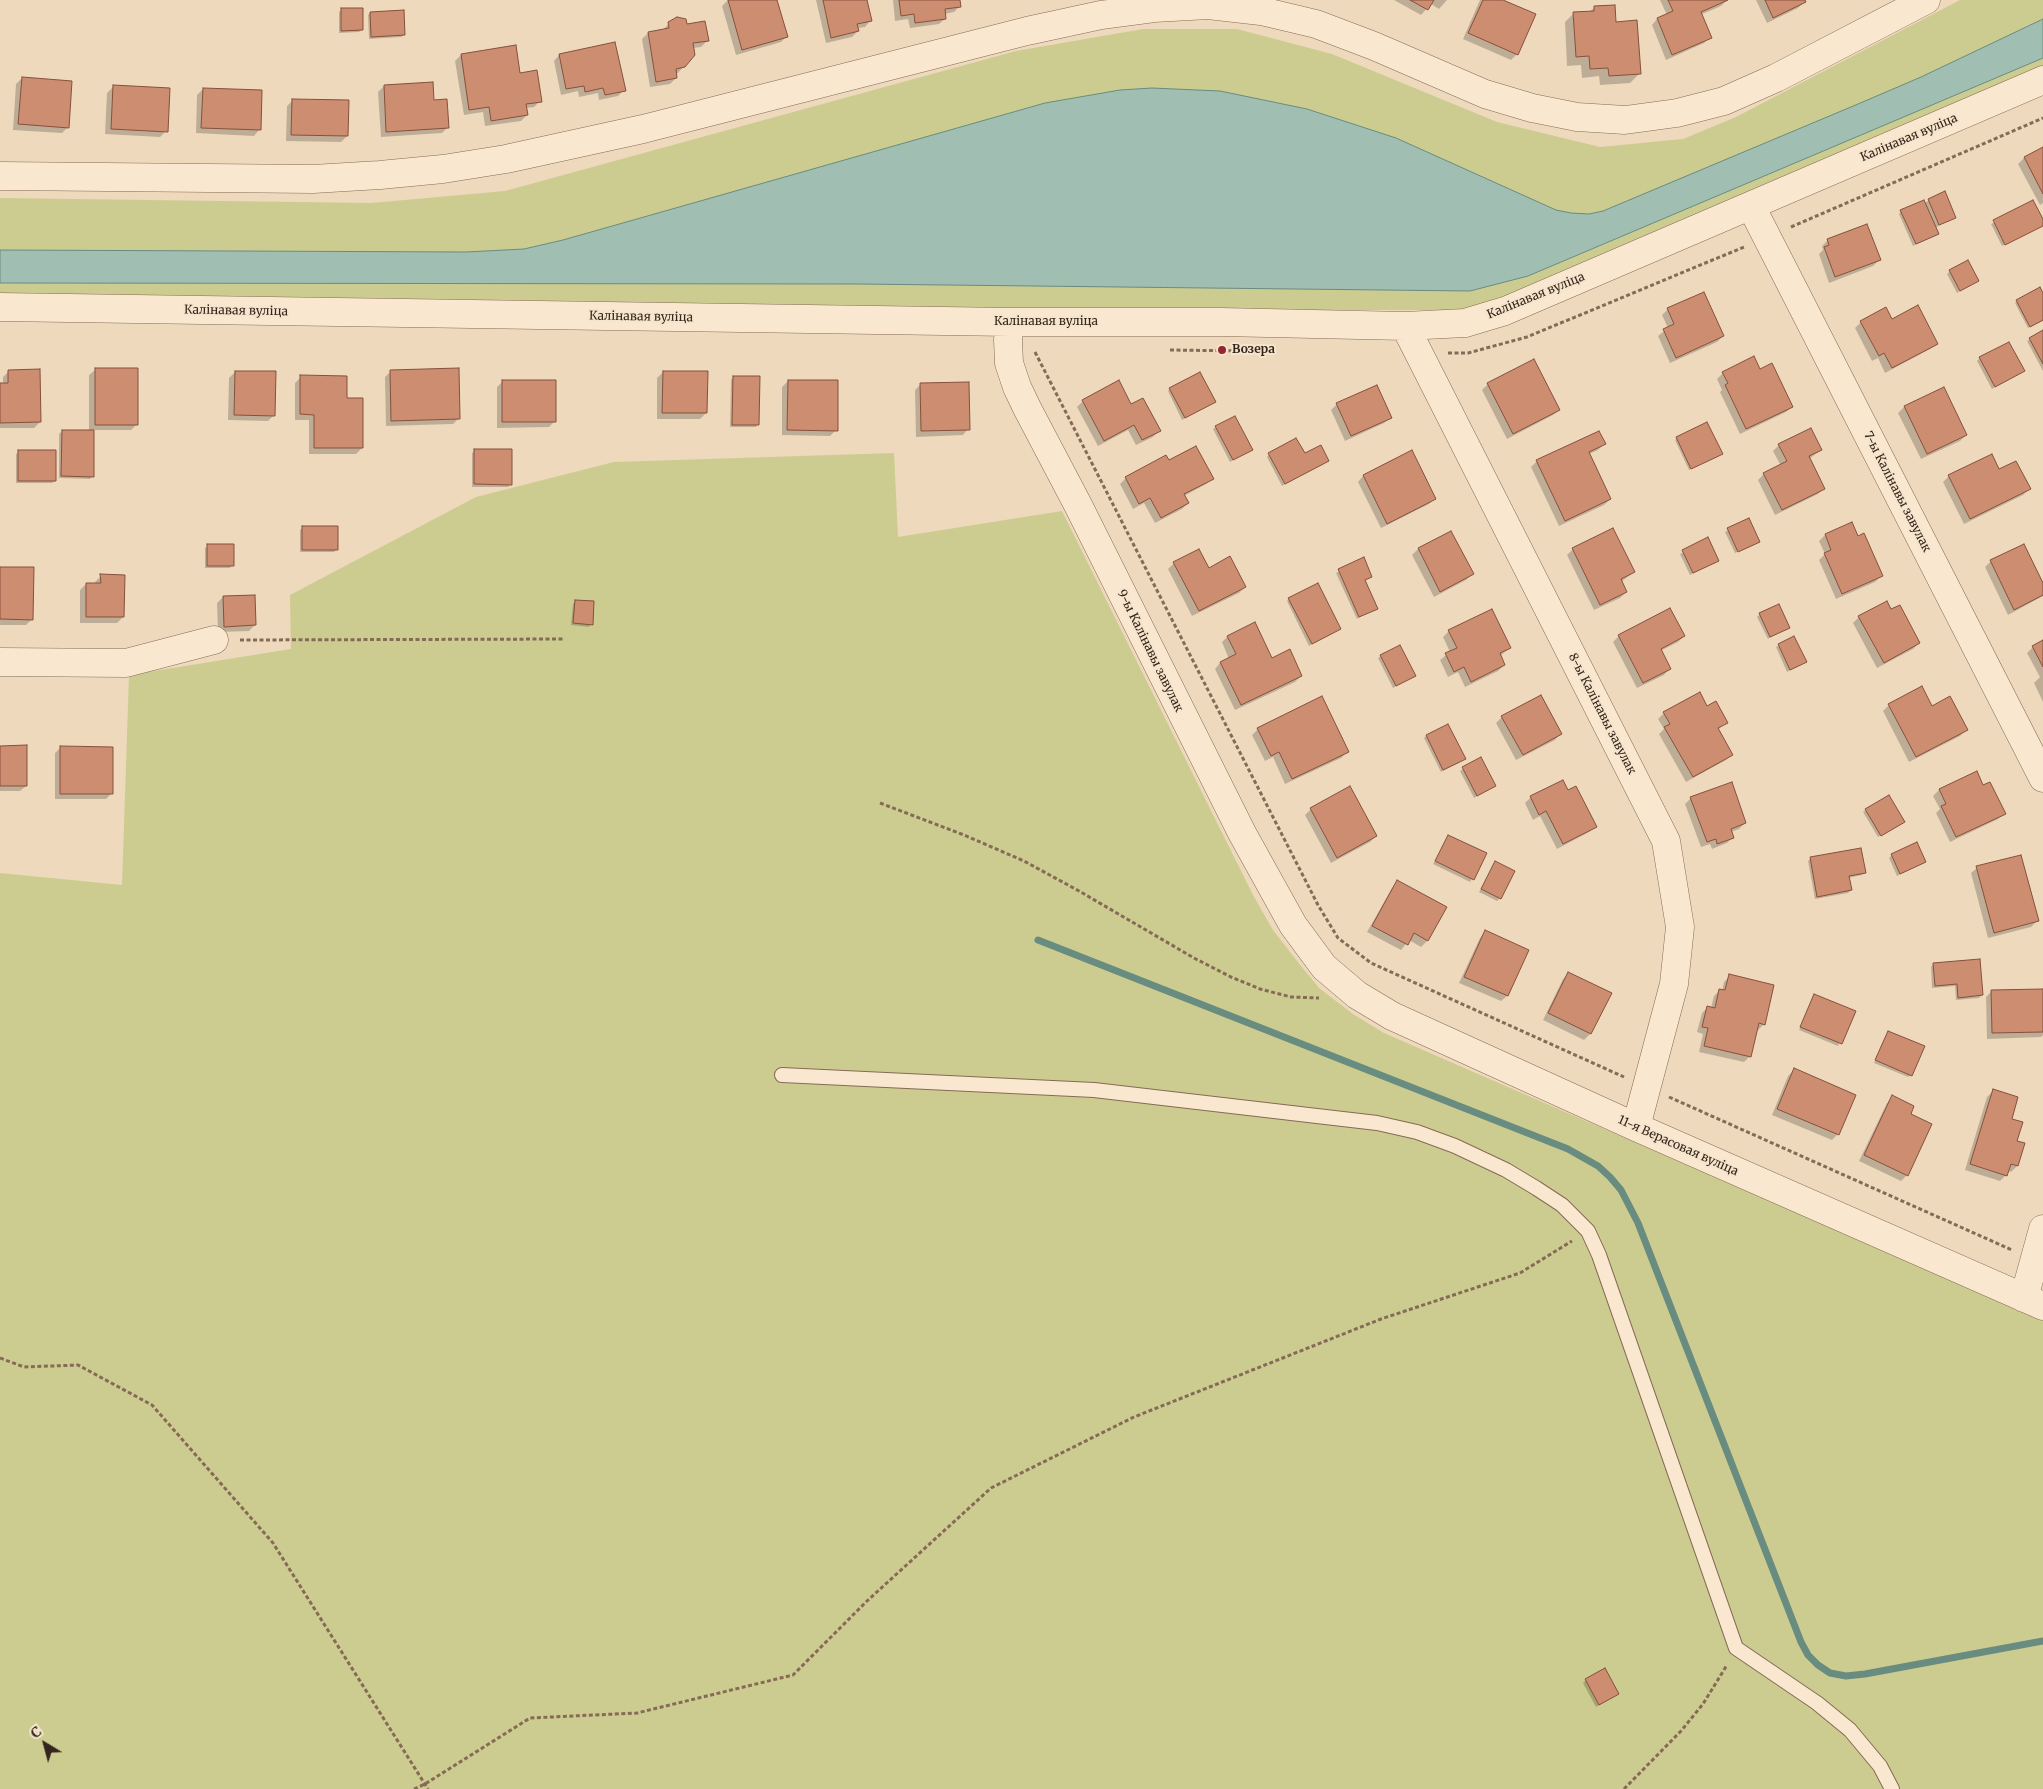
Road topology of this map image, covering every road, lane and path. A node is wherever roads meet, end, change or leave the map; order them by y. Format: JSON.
{"nodes":[{"id":1,"x":1926,"y":0,"type":"edge"},
{"id":2,"x":2043,"y":80,"type":"edge"},
{"id":3,"x":0,"y":176,"type":"edge"},
{"id":4,"x":1751,"y":206,"type":"junction"},
{"id":5,"x":0,"y":307,"type":"edge"},
{"id":6,"x":1010,"y":322,"type":"junction"},
{"id":7,"x":1405,"y":326,"type":"junction"},
{"id":8,"x":1034,"y":349,"type":"dead end"},
{"id":9,"x":565,"y":639,"type":"dead end"},
{"id":10,"x":214,"y":640,"type":"joint"},
{"id":11,"x":0,"y":662,"type":"edge"},
{"id":12,"x":2043,"y":778,"type":"edge"},
{"id":13,"x":880,"y":803,"type":"dead end"},
{"id":14,"x":1324,"y":967,"type":"joint"},
{"id":15,"x":1357,"y":995,"type":"junction"},
{"id":16,"x":782,"y":1075,"type":"dead end"},
{"id":17,"x":1647,"y":1087,"type":"junction"},
{"id":18,"x":1636,"y":1127,"type":"junction"},
{"id":19,"x":2043,"y":1229,"type":"edge"},
{"id":20,"x":1588,"y":1231,"type":"junction"},
{"id":21,"x":2034,"y":1260,"type":"junction"},
{"id":22,"x":2033,"y":1302,"type":"edge"},
{"id":23,"x":0,"y":1358,"type":"edge"},
{"id":24,"x":1736,"y":1648,"type":"junction"},
{"id":25,"x":425,"y":1784,"type":"junction"},
{"id":26,"x":414,"y":1789,"type":"edge"},
{"id":27,"x":428,"y":1789,"type":"edge"},
{"id":28,"x":1624,"y":1789,"type":"edge"},
{"id":29,"x":1892,"y":1789,"type":"edge"}],
"edges":[{"from":1,"to":3,"type":"street"},
{"from":2,"to":4,"type":"street","name":"Калінавая вуліца"},
{"from":4,"to":7,"type":"street","name":"Калінавая вуліца"},
{"from":4,"to":12,"type":"street","name":"7-ы Калінавы завулак"},
{"from":5,"to":6,"type":"street","name":"Калінавая вуліца"},
{"from":6,"to":7,"type":"street","name":"Калінавая вуліца"},
{"from":6,"to":14,"type":"street","name":"9-ы Калінавы завулак"},
{"from":7,"to":17,"type":"street","name":"8-ы Калінавы завулак"},
{"from":8,"to":17,"type":"path"},
{"from":9,"to":10,"type":"path"},
{"from":10,"to":11,"type":"street"},
{"from":13,"to":15,"type":"path"},
{"from":14,"to":15,"type":"street","name":"11-я Верасовая вуліца"},
{"from":15,"to":18,"type":"street","name":"11-я Верасовая вуліца"},
{"from":16,"to":20,"type":"lane"},
{"from":17,"to":18,"type":"street","name":"8-ы Калінавы завулак"},
{"from":17,"to":21,"type":"path"},
{"from":18,"to":22,"type":"street","name":"11-я Верасовая вуліца"},
{"from":19,"to":21,"type":"street"},
{"from":20,"to":24,"type":"lane"},
{"from":20,"to":25,"type":"path"},
{"from":21,"to":22,"type":"street"},
{"from":23,"to":25,"type":"path"},
{"from":24,"to":28,"type":"path"},
{"from":24,"to":29,"type":"lane"},
{"from":25,"to":26,"type":"path"},
{"from":25,"to":27,"type":"path"}]}
